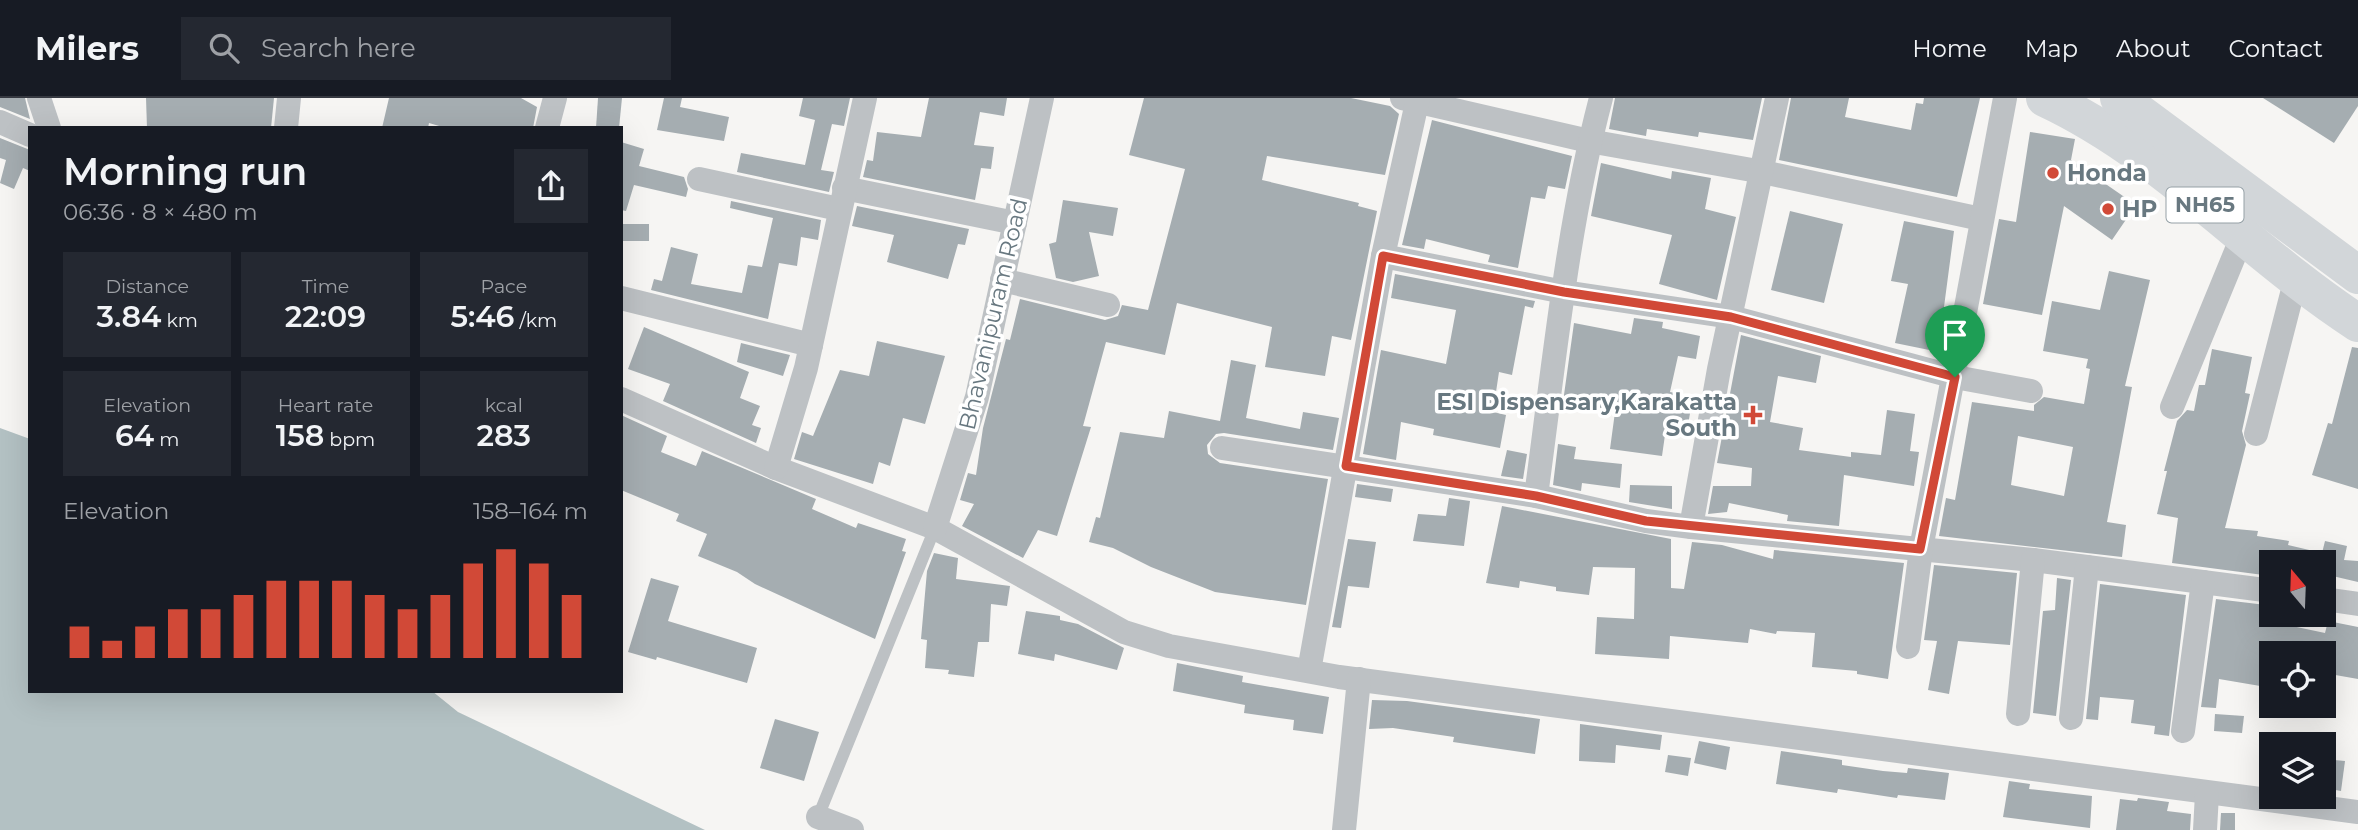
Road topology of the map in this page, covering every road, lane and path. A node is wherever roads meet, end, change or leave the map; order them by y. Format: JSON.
{"nodes":[{"id":1,"x":39,"y":98,"type":"edge"},
{"id":2,"x":289,"y":98,"type":"edge"},
{"id":3,"x":555,"y":98,"type":"edge"},
{"id":4,"x":865,"y":98,"type":"edge"},
{"id":5,"x":1042,"y":98,"type":"edge"},
{"id":6,"x":1601,"y":98,"type":"edge"},
{"id":7,"x":1777,"y":98,"type":"edge"},
{"id":8,"x":2005,"y":98,"type":"edge"},
{"id":9,"x":2045,"y":98,"type":"edge"},
{"id":10,"x":2119,"y":98,"type":"edge"},
{"id":11,"x":1412,"y":99,"type":"edge"},
{"id":12,"x":0,"y":122,"type":"edge"},
{"id":13,"x":48,"y":126,"type":"edge"},
{"id":14,"x":286,"y":126,"type":"edge"},
{"id":15,"x":548,"y":126,"type":"edge"},
{"id":16,"x":28,"y":134,"type":"edge"},
{"id":17,"x":1589,"y":141,"type":"junction"},
{"id":18,"x":1763,"y":172,"type":"junction"},
{"id":19,"x":699,"y":179,"type":"dead end"},
{"id":20,"x":841,"y":198,"type":"junction"},
{"id":21,"x":1981,"y":219,"type":"junction"},
{"id":22,"x":1015,"y":223,"type":"junction"},
{"id":23,"x":2242,"y":237,"type":"junction"},
{"id":24,"x":1383,"y":256,"type":"junction"},
{"id":25,"x":2358,"y":275,"type":"edge"},
{"id":26,"x":2296,"y":278,"type":"junction"},
{"id":27,"x":1002,"y":280,"type":"junction"},
{"id":28,"x":1564,"y":292,"type":"junction"},
{"id":29,"x":623,"y":298,"type":"edge"},
{"id":30,"x":1108,"y":305,"type":"dead end"},
{"id":31,"x":1731,"y":317,"type":"junction"},
{"id":32,"x":2358,"y":323,"type":"edge"},
{"id":33,"x":811,"y":345,"type":"junction"},
{"id":34,"x":1955,"y":377,"type":"junction"},
{"id":35,"x":2031,"y":391,"type":"dead end"},
{"id":36,"x":623,"y":400,"type":"edge"},
{"id":37,"x":2172,"y":407,"type":"dead end"},
{"id":38,"x":2256,"y":434,"type":"dead end"},
{"id":39,"x":1222,"y":448,"type":"dead end"},
{"id":40,"x":1346,"y":466,"type":"junction"},
{"id":41,"x":775,"y":468,"type":"junction"},
{"id":42,"x":1536,"y":496,"type":"junction"},
{"id":43,"x":1691,"y":527,"type":"junction"},
{"id":44,"x":935,"y":528,"type":"junction"},
{"id":45,"x":1920,"y":549,"type":"junction"},
{"id":46,"x":2033,"y":560,"type":"junction"},
{"id":47,"x":2087,"y":567,"type":"junction"},
{"id":48,"x":2203,"y":582,"type":"junction"},
{"id":49,"x":2259,"y":589,"type":"edge"},
{"id":50,"x":2336,"y":600,"type":"edge"},
{"id":51,"x":2358,"y":604,"type":"edge"},
{"id":52,"x":1908,"y":647,"type":"dead end"},
{"id":53,"x":1309,"y":671,"type":"junction"},
{"id":54,"x":1359,"y":679,"type":"junction"},
{"id":55,"x":2018,"y":714,"type":"dead end"},
{"id":56,"x":2071,"y":718,"type":"dead end"},
{"id":57,"x":2183,"y":732,"type":"dead end"},
{"id":58,"x":2207,"y":794,"type":"junction"},
{"id":59,"x":2358,"y":812,"type":"edge"},
{"id":60,"x":818,"y":817,"type":"joint"},
{"id":61,"x":852,"y":830,"type":"edge"},
{"id":62,"x":1344,"y":830,"type":"edge"},
{"id":63,"x":2205,"y":830,"type":"edge"}],
"edges":[{"from":1,"to":13,"type":"street"},
{"from":2,"to":14,"type":"street"},
{"from":3,"to":15,"type":"street"},
{"from":4,"to":20,"type":"street"},
{"from":5,"to":22,"type":"street","name":"Bhavanipuram Road"},
{"from":6,"to":17,"type":"street"},
{"from":7,"to":18,"type":"street"},
{"from":8,"to":21,"type":"street"},
{"from":9,"to":23,"type":"highway","number":"NH65"},
{"from":10,"to":25,"type":"highway","number":"NH65"},
{"from":11,"to":17,"type":"street"},
{"from":11,"to":24,"type":"street"},
{"from":12,"to":16,"type":"street"},
{"from":17,"to":18,"type":"street"},
{"from":17,"to":28,"type":"street"},
{"from":18,"to":21,"type":"street"},
{"from":18,"to":31,"type":"street"},
{"from":19,"to":20,"type":"street"},
{"from":20,"to":22,"type":"street"},
{"from":20,"to":33,"type":"street"},
{"from":21,"to":34,"type":"street"},
{"from":22,"to":27,"type":"street","name":"Bhavanipuram Road"},
{"from":23,"to":26,"type":"highway","number":"NH65"},
{"from":23,"to":37,"type":"street"},
{"from":24,"to":28,"type":"street"},
{"from":24,"to":40,"type":"street"},
{"from":26,"to":32,"type":"highway","number":"NH65"},
{"from":26,"to":38,"type":"street"},
{"from":27,"to":30,"type":"street"},
{"from":27,"to":44,"type":"street","name":"Bhavanipuram Road"},
{"from":28,"to":31,"type":"street"},
{"from":28,"to":42,"type":"street"},
{"from":29,"to":33,"type":"street"},
{"from":31,"to":34,"type":"street"},
{"from":31,"to":43,"type":"street"},
{"from":33,"to":41,"type":"street"},
{"from":34,"to":35,"type":"street"},
{"from":34,"to":45,"type":"street"},
{"from":36,"to":41,"type":"street"},
{"from":39,"to":40,"type":"street"},
{"from":40,"to":42,"type":"street"},
{"from":40,"to":53,"type":"street"},
{"from":41,"to":44,"type":"street"},
{"from":42,"to":43,"type":"street"},
{"from":43,"to":45,"type":"street"},
{"from":44,"to":53,"type":"street"},
{"from":44,"to":60,"type":"lane"},
{"from":45,"to":46,"type":"street"},
{"from":45,"to":52,"type":"street"},
{"from":46,"to":47,"type":"street"},
{"from":46,"to":55,"type":"street"},
{"from":47,"to":48,"type":"street"},
{"from":47,"to":56,"type":"street"},
{"from":48,"to":49,"type":"street"},
{"from":48,"to":57,"type":"street"},
{"from":50,"to":51,"type":"street"},
{"from":53,"to":54,"type":"street"},
{"from":54,"to":58,"type":"street"},
{"from":54,"to":62,"type":"street"},
{"from":58,"to":59,"type":"street"},
{"from":58,"to":63,"type":"street"},
{"from":60,"to":61,"type":"street"}]}
